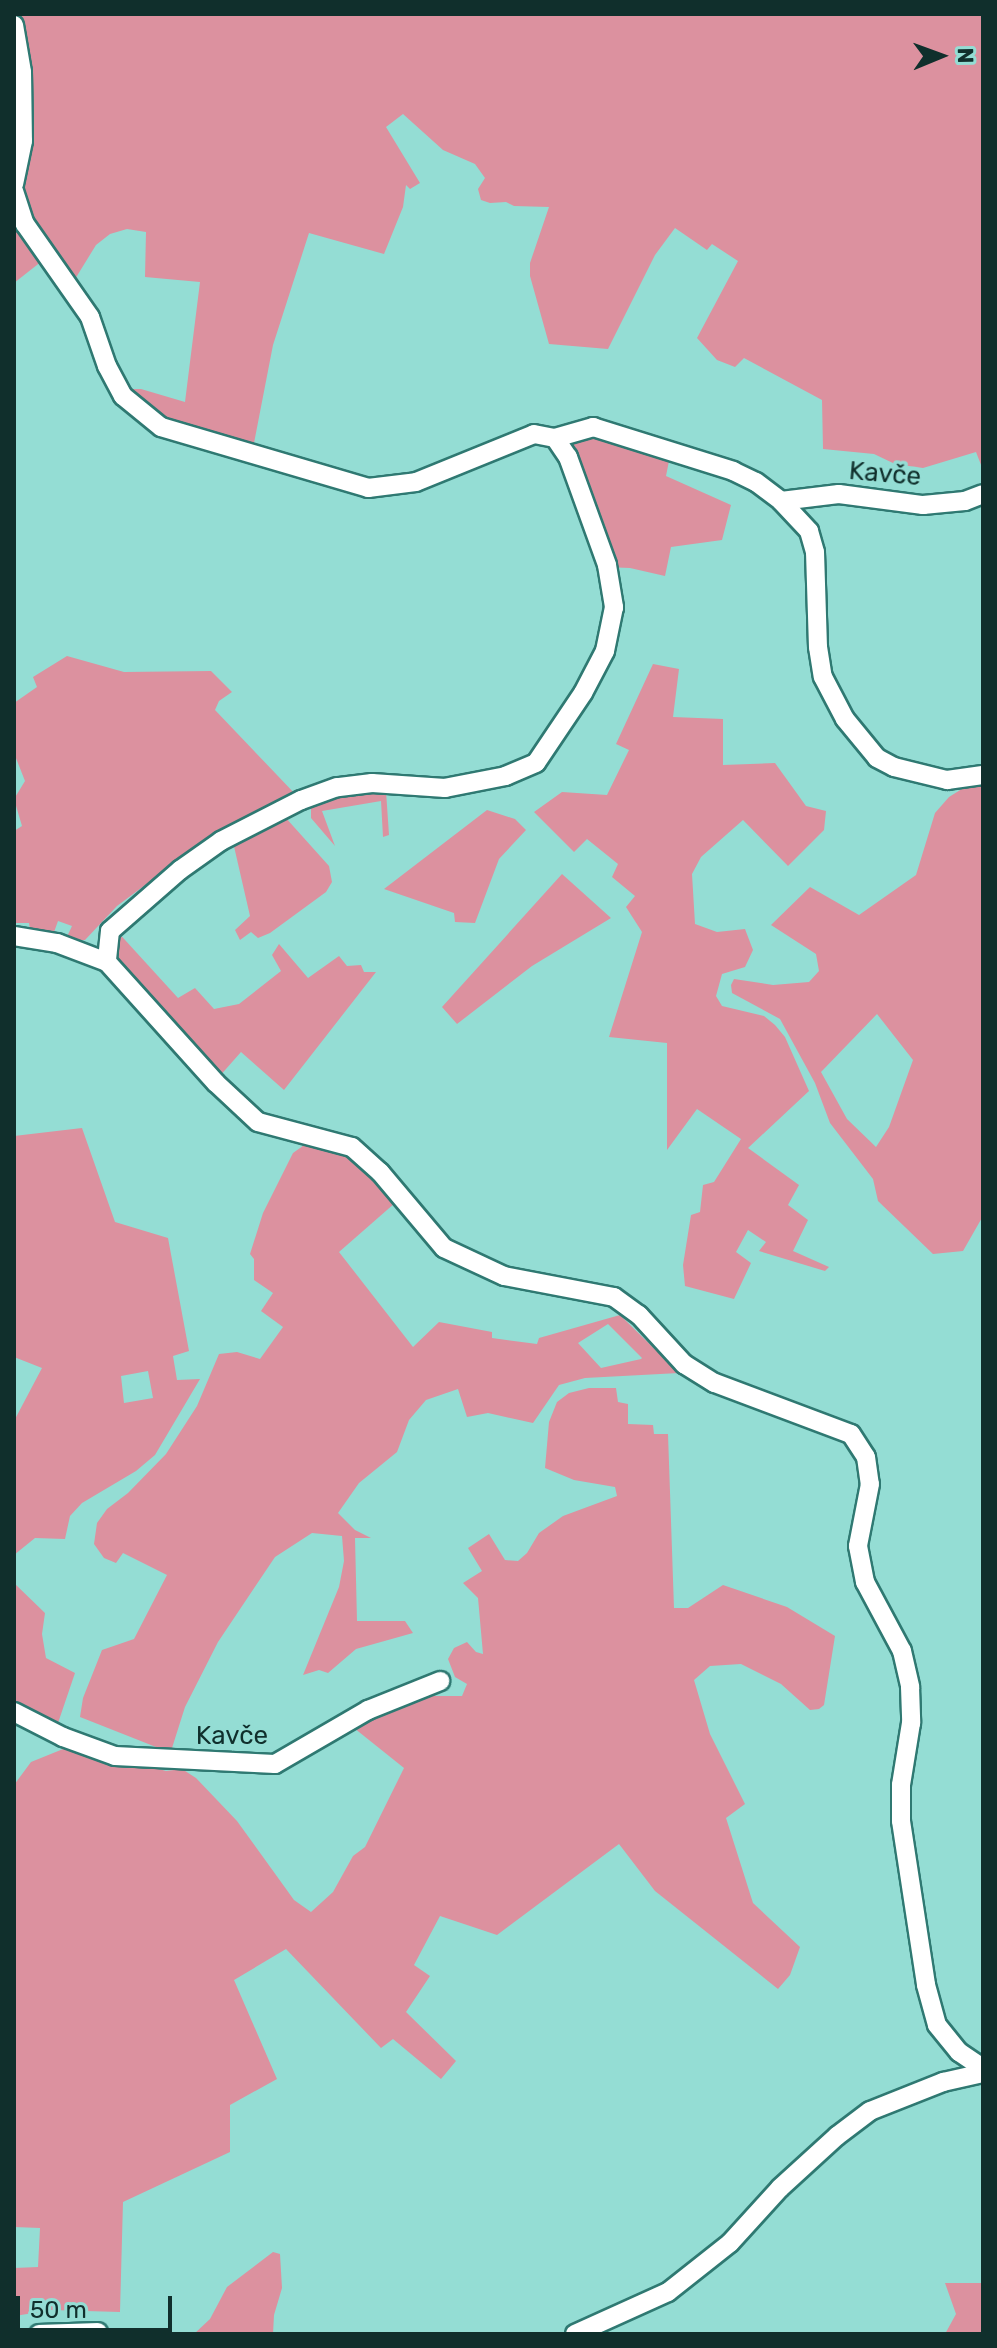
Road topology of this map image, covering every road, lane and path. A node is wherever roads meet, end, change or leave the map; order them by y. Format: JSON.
{"nodes":[{"id":1,"x":14,"y":25,"type":"edge"},
{"id":2,"x":14,"y":184,"type":"edge"},
{"id":3,"x":14,"y":191,"type":"edge"},
{"id":4,"x":555,"y":438,"type":"junction"},
{"id":5,"x":983,"y":494,"type":"edge"},
{"id":6,"x":781,"y":501,"type":"junction"},
{"id":7,"x":983,"y":775,"type":"edge"},
{"id":8,"x":14,"y":936,"type":"edge"},
{"id":9,"x":107,"y":962,"type":"junction"},
{"id":10,"x":440,"y":1681,"type":"dead end"},
{"id":11,"x":14,"y":1712,"type":"edge"},
{"id":12,"x":983,"y":2071,"type":"edge"},
{"id":13,"x":98,"y":2332,"type":"edge"},
{"id":14,"x":39,"y":2334,"type":"edge"},
{"id":15,"x":575,"y":2334,"type":"edge"}],
"edges":[{"from":1,"to":2,"type":"street"},
{"from":3,"to":4,"type":"street"},
{"from":4,"to":6,"type":"street"},
{"from":4,"to":9,"type":"street"},
{"from":5,"to":6,"type":"street","name":"Kavče"},
{"from":6,"to":7,"type":"street"},
{"from":8,"to":9,"type":"street"},
{"from":9,"to":12,"type":"street"},
{"from":10,"to":11,"type":"street","name":"Kavče"},
{"from":12,"to":15,"type":"street"},
{"from":13,"to":14,"type":"street"}]}
